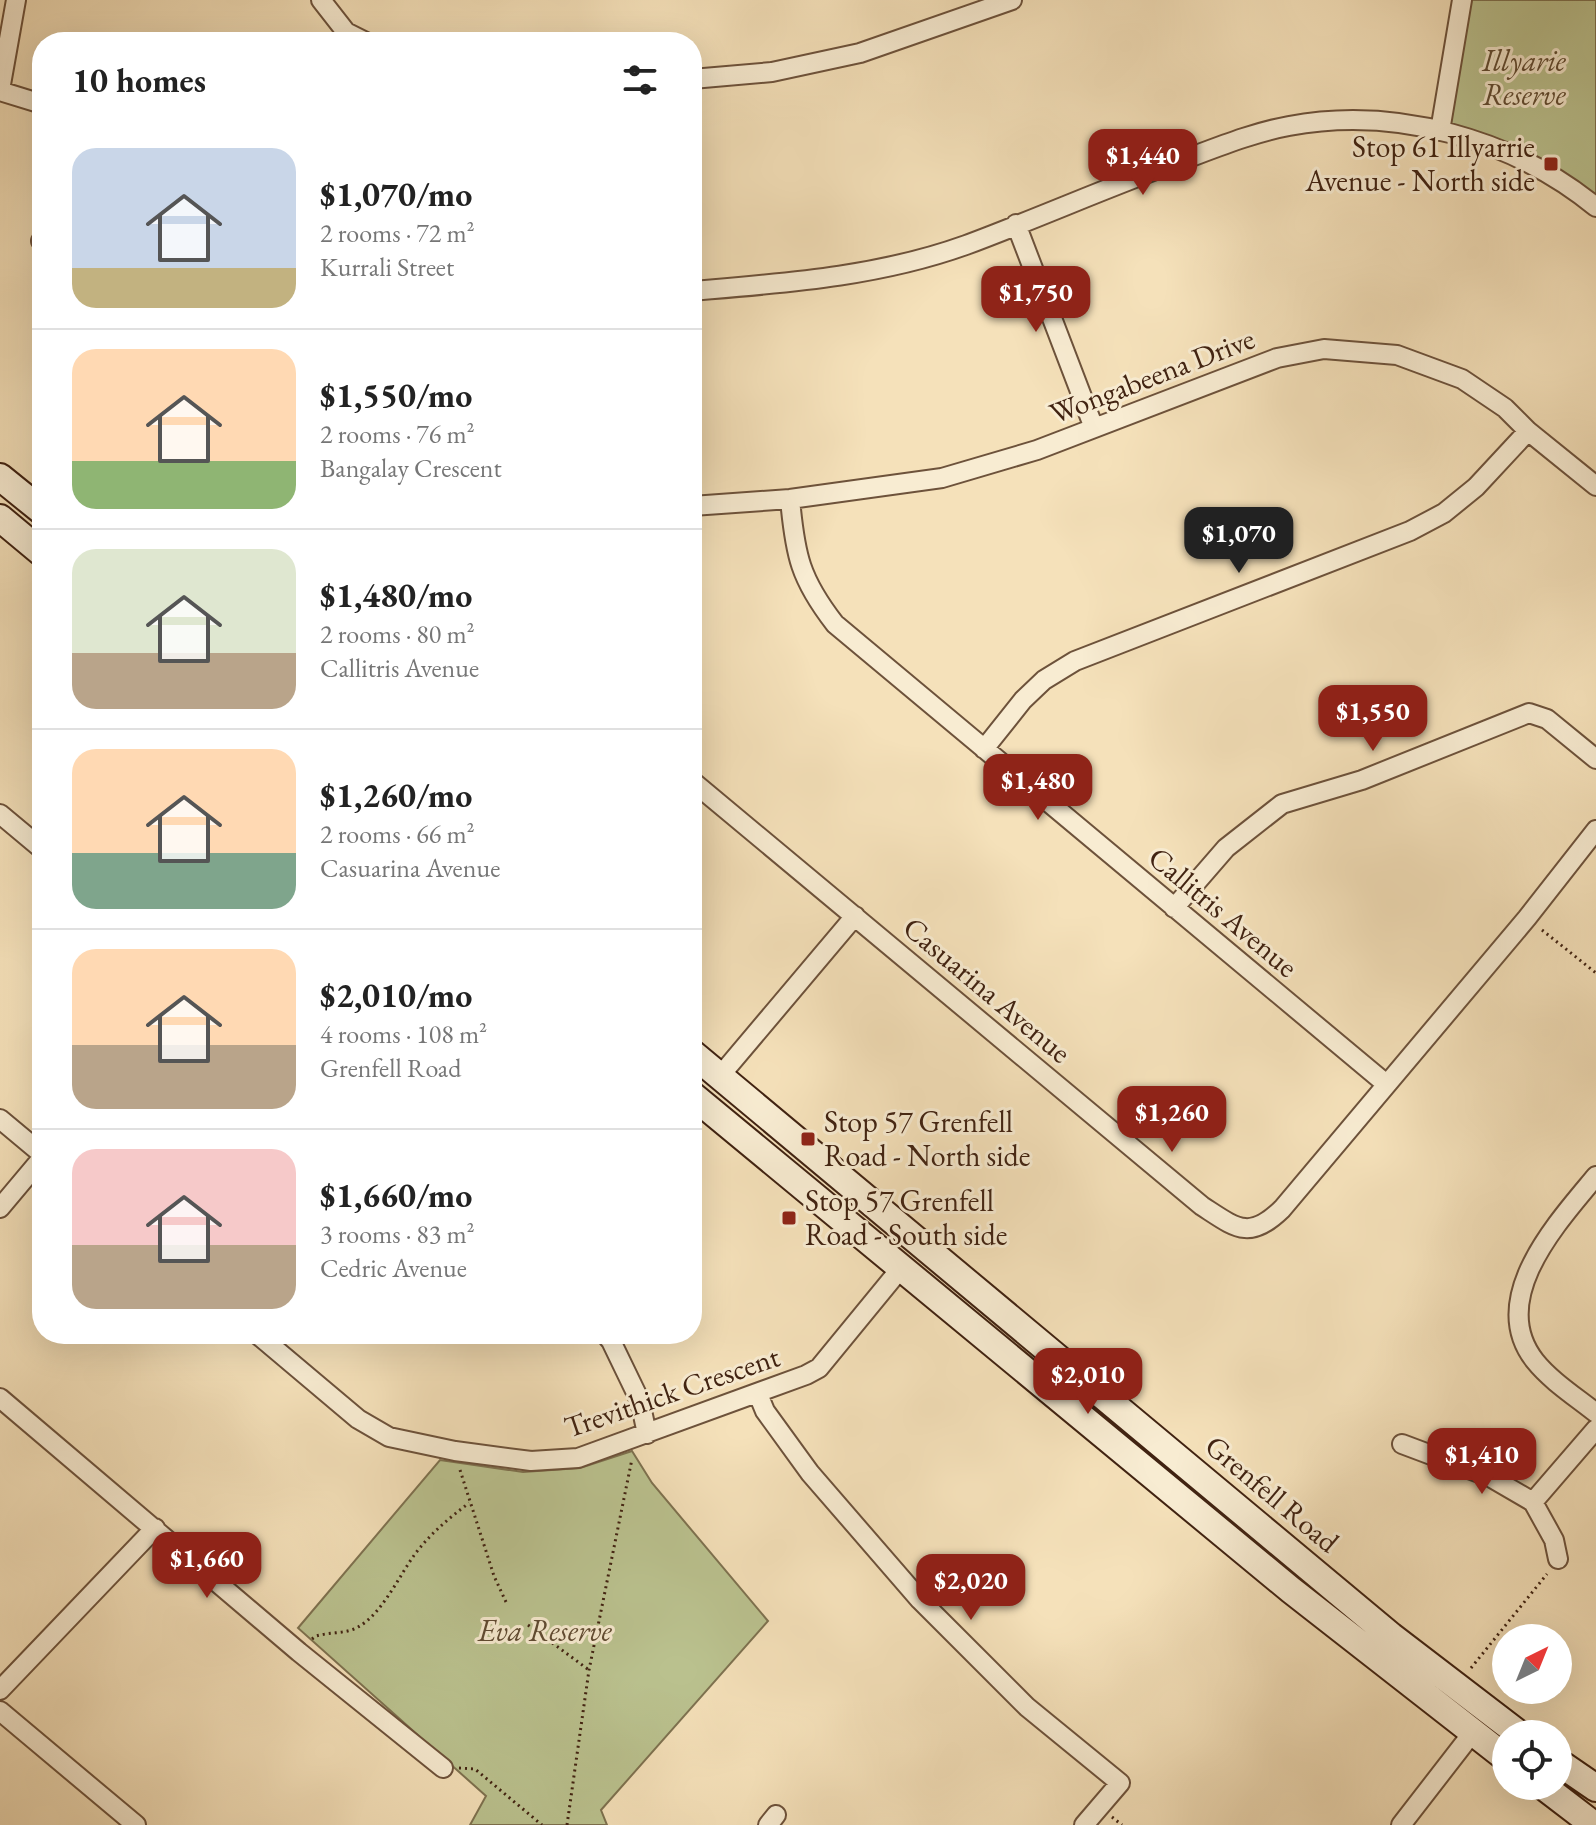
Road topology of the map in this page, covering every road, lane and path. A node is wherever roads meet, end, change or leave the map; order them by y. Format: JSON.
{"nodes":[{"id":1,"x":16,"y":0,"type":"edge"},
{"id":2,"x":321,"y":0,"type":"edge"},
{"id":3,"x":1462,"y":0,"type":"edge"},
{"id":4,"x":1008,"y":1,"type":"edge"},
{"id":5,"x":346,"y":32,"type":"edge"},
{"id":6,"x":702,"y":78,"type":"edge"},
{"id":7,"x":0,"y":91,"type":"edge"},
{"id":8,"x":32,"y":101,"type":"edge"},
{"id":9,"x":1440,"y":131,"type":"junction"},
{"id":10,"x":1596,"y":207,"type":"edge"},
{"id":11,"x":1016,"y":224,"type":"junction"},
{"id":12,"x":702,"y":290,"type":"edge"},
{"id":13,"x":1094,"y":428,"type":"junction"},
{"id":14,"x":1528,"y":431,"type":"junction"},
{"id":15,"x":0,"y":477,"type":"edge"},
{"id":16,"x":1596,"y":486,"type":"edge"},
{"id":17,"x":790,"y":499,"type":"junction"},
{"id":18,"x":32,"y":503,"type":"edge"},
{"id":19,"x":702,"y":505,"type":"edge"},
{"id":20,"x":0,"y":518,"type":"edge"},
{"id":21,"x":32,"y":545,"type":"edge"},
{"id":22,"x":984,"y":749,"type":"junction"},
{"id":23,"x":1596,"y":759,"type":"edge"},
{"id":24,"x":702,"y":789,"type":"edge"},
{"id":25,"x":0,"y":814,"type":"edge"},
{"id":26,"x":1596,"y":830,"type":"edge"},
{"id":27,"x":32,"y":841,"type":"edge"},
{"id":28,"x":1174,"y":908,"type":"junction"},
{"id":29,"x":855,"y":916,"type":"junction"},
{"id":30,"x":1527,"y":918,"type":"junction"},
{"id":31,"x":1596,"y":973,"type":"edge"},
{"id":32,"x":702,"y":1061,"type":"edge"},
{"id":33,"x":720,"y":1076,"type":"junction"},
{"id":34,"x":1385,"y":1083,"type":"junction"},
{"id":35,"x":702,"y":1092,"type":"edge"},
{"id":36,"x":702,"y":1104,"type":"edge"},
{"id":37,"x":0,"y":1119,"type":"edge"},
{"id":38,"x":32,"y":1147,"type":"edge"},
{"id":39,"x":32,"y":1168,"type":"edge"},
{"id":40,"x":1596,"y":1176,"type":"edge"},
{"id":41,"x":0,"y":1208,"type":"edge"},
{"id":42,"x":921,"y":1244,"type":"junction"},
{"id":43,"x":901,"y":1268,"type":"junction"},
{"id":44,"x":269,"y":1344,"type":"edge"},
{"id":45,"x":612,"y":1344,"type":"edge"},
{"id":46,"x":758,"y":1394,"type":"junction"},
{"id":47,"x":0,"y":1398,"type":"edge"},
{"id":48,"x":1596,"y":1413,"type":"edge"},
{"id":49,"x":1596,"y":1429,"type":"edge"},
{"id":50,"x":642,"y":1436,"type":"junction"},
{"id":51,"x":1402,"y":1444,"type":"dead end"},
{"id":52,"x":455,"y":1451,"type":"junction"},
{"id":53,"x":1533,"y":1502,"type":"junction"},
{"id":54,"x":469,"y":1503,"type":"junction"},
{"id":55,"x":155,"y":1528,"type":"junction"},
{"id":56,"x":1558,"y":1559,"type":"joint"},
{"id":57,"x":506,"y":1602,"type":"dead end"},
{"id":58,"x":528,"y":1625,"type":"dead end"},
{"id":59,"x":299,"y":1652,"type":"junction"},
{"id":60,"x":589,"y":1670,"type":"junction"},
{"id":61,"x":1457,"y":1687,"type":"junction"},
{"id":62,"x":0,"y":1690,"type":"edge"},
{"id":63,"x":0,"y":1711,"type":"edge"},
{"id":64,"x":1501,"y":1720,"type":"edge"},
{"id":65,"x":1473,"y":1732,"type":"junction"},
{"id":66,"x":1492,"y":1747,"type":"edge"},
{"id":67,"x":443,"y":1768,"type":"joint"},
{"id":68,"x":1572,"y":1772,"type":"edge"},
{"id":69,"x":1596,"y":1788,"type":"edge"},
{"id":70,"x":1561,"y":1800,"type":"edge"},
{"id":71,"x":136,"y":1825,"type":"edge"},
{"id":72,"x":542,"y":1825,"type":"edge"},
{"id":73,"x":567,"y":1825,"type":"edge"},
{"id":74,"x":1084,"y":1825,"type":"edge"},
{"id":75,"x":1401,"y":1825,"type":"edge"},
{"id":76,"x":1594,"y":1825,"type":"edge"}],
"edges":[{"from":1,"to":7,"type":"street"},
{"from":2,"to":5,"type":"street"},
{"from":3,"to":9,"type":"street"},
{"from":4,"to":6,"type":"street"},
{"from":7,"to":8,"type":"street"},
{"from":9,"to":10,"type":"street"},
{"from":9,"to":11,"type":"street"},
{"from":11,"to":12,"type":"street"},
{"from":11,"to":13,"type":"street"},
{"from":13,"to":14,"type":"street","name":"Wongabeena Drive"},
{"from":13,"to":17,"type":"street","name":"Wongabeena Drive"},
{"from":14,"to":16,"type":"street","name":"Wongabeena Drive"},
{"from":14,"to":22,"type":"street"},
{"from":15,"to":18,"type":"main road"},
{"from":17,"to":19,"type":"street","name":"Wongabeena Drive"},
{"from":17,"to":22,"type":"street","name":"Callitris Avenue"},
{"from":20,"to":21,"type":"main road"},
{"from":22,"to":28,"type":"street","name":"Callitris Avenue"},
{"from":23,"to":28,"type":"street"},
{"from":24,"to":29,"type":"street","name":"Casuarina Avenue"},
{"from":25,"to":27,"type":"street"},
{"from":26,"to":30,"type":"street","name":"Casuarina Avenue"},
{"from":28,"to":34,"type":"street","name":"Callitris Avenue"},
{"from":29,"to":33,"type":"street"},
{"from":29,"to":34,"type":"street","name":"Casuarina Avenue"},
{"from":30,"to":31,"type":"path"},
{"from":30,"to":34,"type":"street","name":"Casuarina Avenue"},
{"from":32,"to":33,"type":"main road","name":"Grenfell Road"},
{"from":33,"to":35,"type":"main road"},
{"from":33,"to":42,"type":"main road","name":"Grenfell Road"},
{"from":36,"to":43,"type":"main road","name":"Grenfell Road"},
{"from":37,"to":38,"type":"street"},
{"from":39,"to":41,"type":"street"},
{"from":40,"to":48,"type":"street"},
{"from":42,"to":43,"type":"main road"},
{"from":42,"to":61,"type":"main road","name":"Grenfell Road"},
{"from":43,"to":46,"type":"street","name":"Trevithick Crescent"},
{"from":43,"to":65,"type":"main road","name":"Grenfell Road"},
{"from":44,"to":52,"type":"street","name":"Trevithick Crescent"},
{"from":45,"to":50,"type":"street"},
{"from":46,"to":50,"type":"street","name":"Trevithick Crescent"},
{"from":46,"to":74,"type":"street"},
{"from":47,"to":55,"type":"street"},
{"from":49,"to":53,"type":"street"},
{"from":50,"to":52,"type":"street","name":"Trevithick Crescent"},
{"from":50,"to":60,"type":"path"},
{"from":51,"to":53,"type":"street"},
{"from":52,"to":54,"type":"path"},
{"from":53,"to":56,"type":"street"},
{"from":54,"to":57,"type":"path"},
{"from":54,"to":59,"type":"path"},
{"from":55,"to":59,"type":"street"},
{"from":55,"to":62,"type":"street"},
{"from":56,"to":61,"type":"path"},
{"from":58,"to":60,"type":"path"},
{"from":59,"to":67,"type":"street"},
{"from":60,"to":73,"type":"path"},
{"from":61,"to":64,"type":"main road","name":"Grenfell Road"},
{"from":63,"to":71,"type":"street"},
{"from":65,"to":66,"type":"main road","name":"Grenfell Road"},
{"from":65,"to":75,"type":"street"},
{"from":67,"to":72,"type":"path"},
{"from":68,"to":69,"type":"main road"},
{"from":70,"to":76,"type":"main road"}]}
